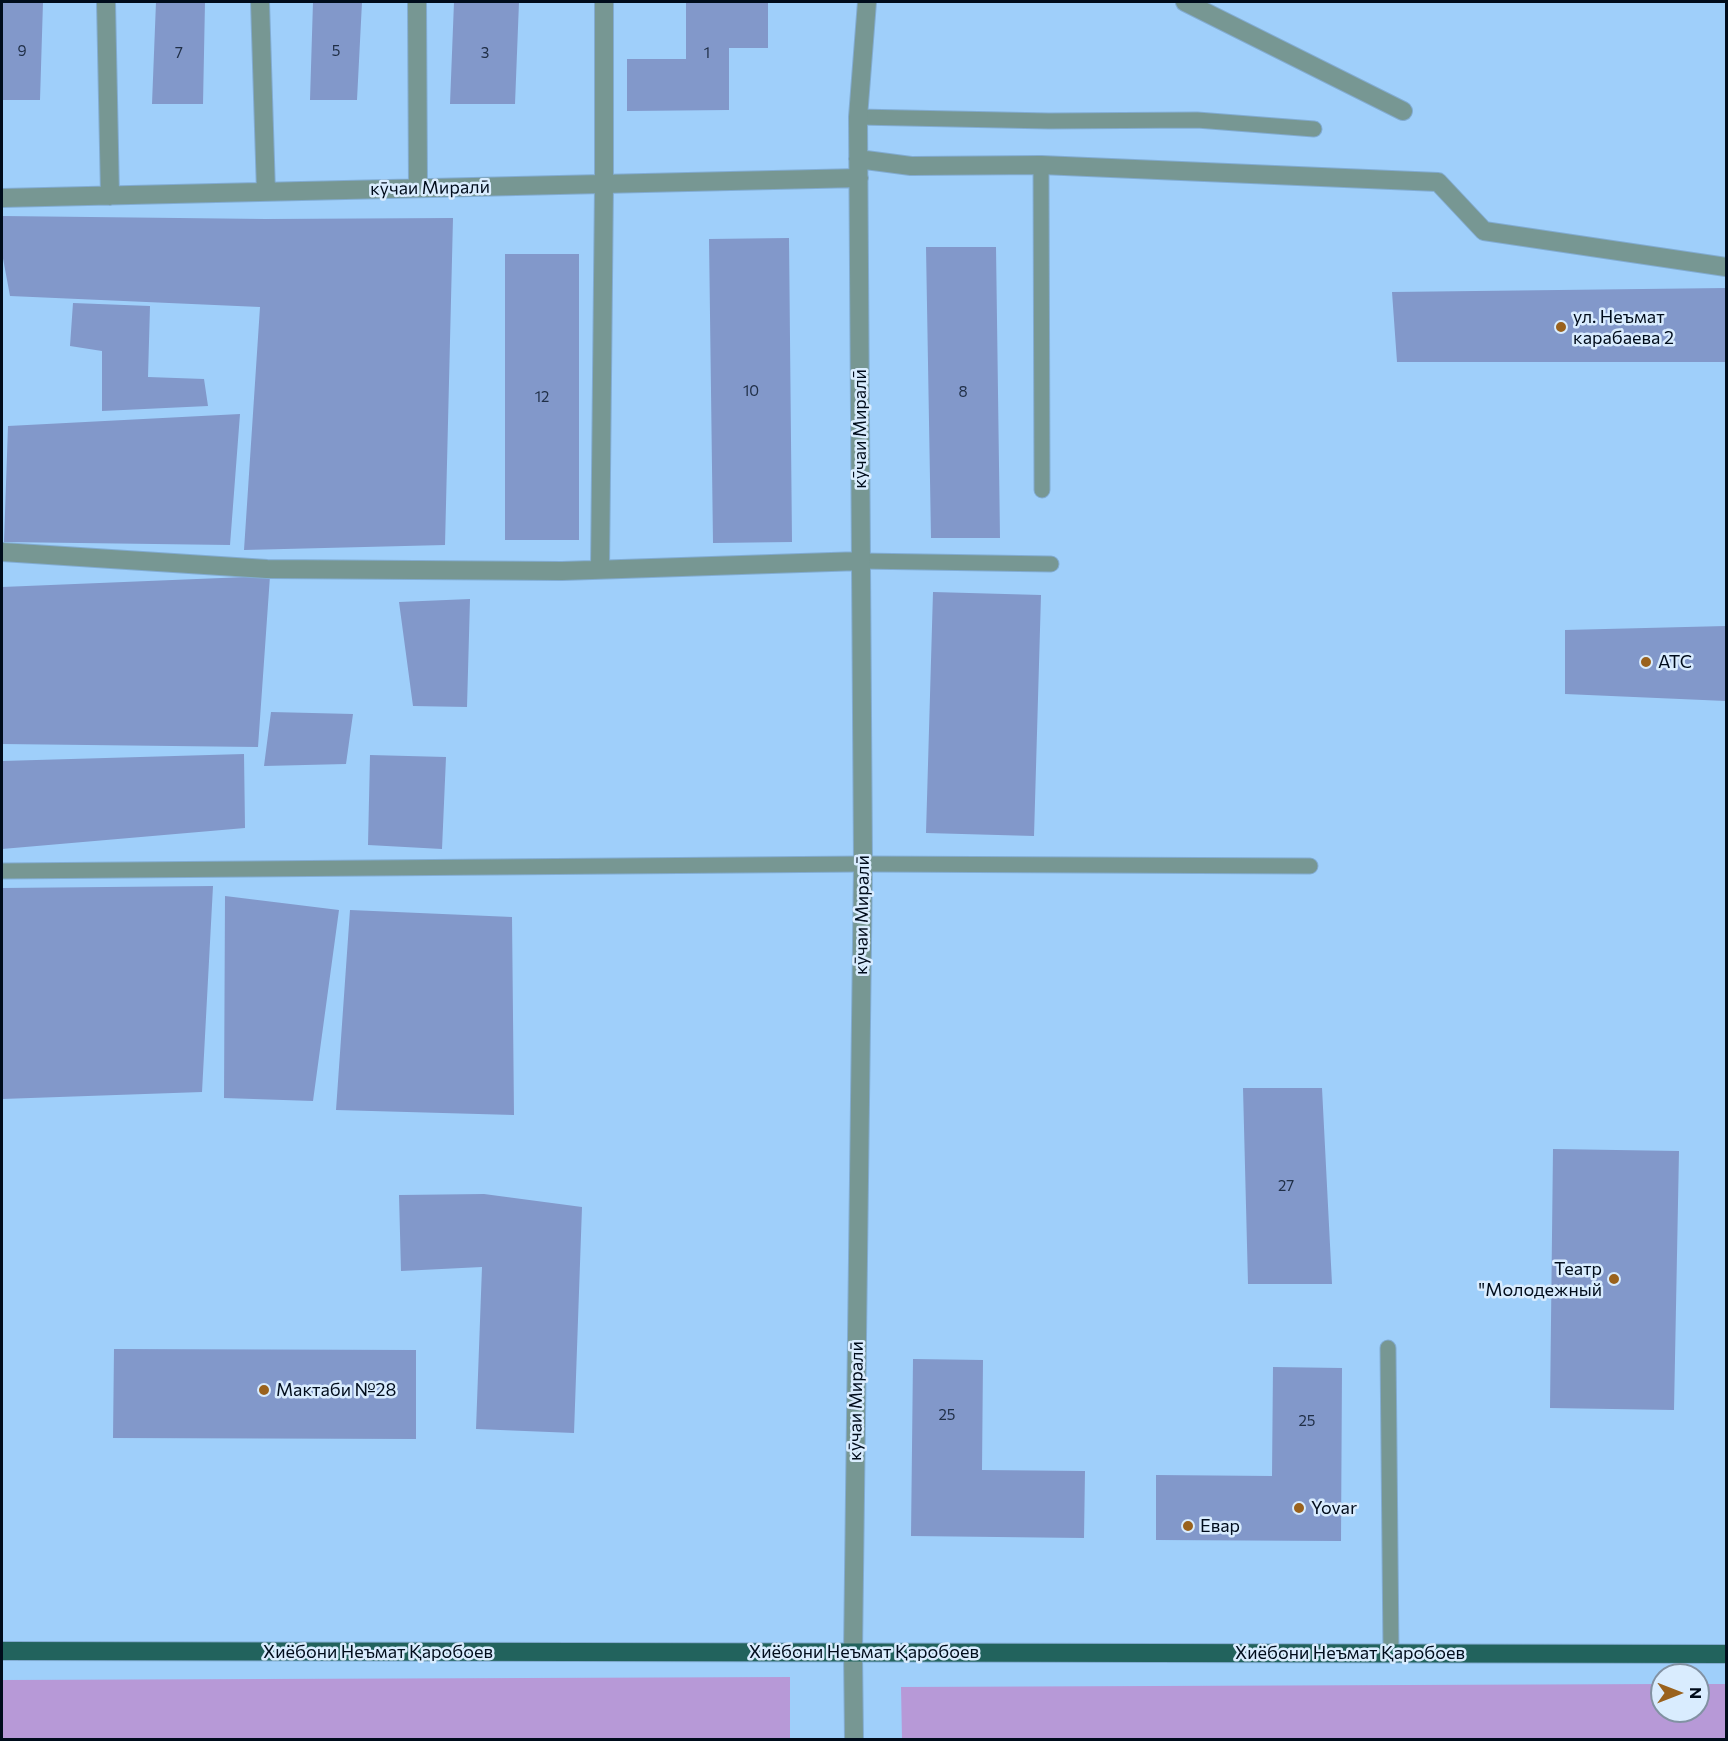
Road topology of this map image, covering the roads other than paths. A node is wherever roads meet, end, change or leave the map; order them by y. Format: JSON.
{"nodes":[{"id":1,"x":106,"y":2,"type":"edge"},
{"id":2,"x":260,"y":2,"type":"edge"},
{"id":3,"x":417,"y":2,"type":"edge"},
{"id":4,"x":604,"y":2,"type":"edge"},
{"id":5,"x":867,"y":2,"type":"edge"},
{"id":6,"x":1185,"y":2,"type":"edge"},
{"id":7,"x":1403,"y":111,"type":"dead end"},
{"id":8,"x":858,"y":117,"type":"junction"},
{"id":9,"x":1314,"y":129,"type":"dead end"},
{"id":10,"x":858,"y":159,"type":"junction"},
{"id":11,"x":1041,"y":165,"type":"junction"},
{"id":12,"x":859,"y":178,"type":"junction"},
{"id":13,"x":604,"y":184,"type":"junction"},
{"id":14,"x":418,"y":188,"type":"junction"},
{"id":15,"x":266,"y":192,"type":"junction"},
{"id":16,"x":110,"y":196,"type":"junction"},
{"id":17,"x":2,"y":198,"type":"edge"},
{"id":18,"x":1726,"y":267,"type":"edge"},
{"id":19,"x":1042,"y":490,"type":"dead end"},
{"id":20,"x":2,"y":552,"type":"edge"},
{"id":21,"x":861,"y":561,"type":"junction"},
{"id":22,"x":1051,"y":564,"type":"dead end"},
{"id":23,"x":600,"y":569,"type":"junction"},
{"id":24,"x":863,"y":864,"type":"junction"},
{"id":25,"x":1310,"y":866,"type":"dead end"},
{"id":26,"x":2,"y":871,"type":"edge"},
{"id":27,"x":1388,"y":1348,"type":"dead end"},
{"id":28,"x":2,"y":1651,"type":"edge"},
{"id":29,"x":853,"y":1652,"type":"junction"},
{"id":30,"x":1391,"y":1653,"type":"junction"},
{"id":31,"x":1726,"y":1654,"type":"edge"},
{"id":32,"x":854,"y":1740,"type":"edge"}],
"edges":[{"from":1,"to":16,"type":"street"},
{"from":2,"to":15,"type":"street"},
{"from":3,"to":14,"type":"street"},
{"from":4,"to":13,"type":"street"},
{"from":5,"to":8,"type":"street","name":"кӯчаи Миралӣ"},
{"from":6,"to":7,"type":"street"},
{"from":8,"to":9,"type":"lane"},
{"from":8,"to":10,"type":"street","name":"кӯчаи Миралӣ"},
{"from":10,"to":11,"type":"street"},
{"from":10,"to":12,"type":"street","name":"кӯчаи Миралӣ"},
{"from":11,"to":18,"type":"street"},
{"from":11,"to":19,"type":"lane"},
{"from":12,"to":13,"type":"street","name":"кӯчаи Миралӣ"},
{"from":12,"to":21,"type":"street","name":"кӯчаи Миралӣ"},
{"from":13,"to":14,"type":"street","name":"кӯчаи Миралӣ"},
{"from":13,"to":23,"type":"street"},
{"from":14,"to":15,"type":"street","name":"кӯчаи Миралӣ"},
{"from":15,"to":16,"type":"street","name":"кӯчаи Миралӣ"},
{"from":16,"to":17,"type":"street","name":"кӯчаи Миралӣ"},
{"from":20,"to":23,"type":"street"},
{"from":21,"to":22,"type":"lane"},
{"from":21,"to":23,"type":"street"},
{"from":21,"to":24,"type":"street","name":"кӯчаи Миралӣ"},
{"from":24,"to":25,"type":"lane"},
{"from":24,"to":26,"type":"lane"},
{"from":24,"to":29,"type":"street","name":"кӯчаи Миралӣ"},
{"from":27,"to":30,"type":"lane"},
{"from":28,"to":29,"type":"highway","name":"Хиёбони Неъмат Қаробоев"},
{"from":29,"to":30,"type":"highway","name":"Хиёбони Неъмат Қаробоев"},
{"from":29,"to":32,"type":"street","name":"кӯчаи Миралӣ"},
{"from":30,"to":31,"type":"highway","name":"Хиёбони Неъмат Қаробоев"}]}
